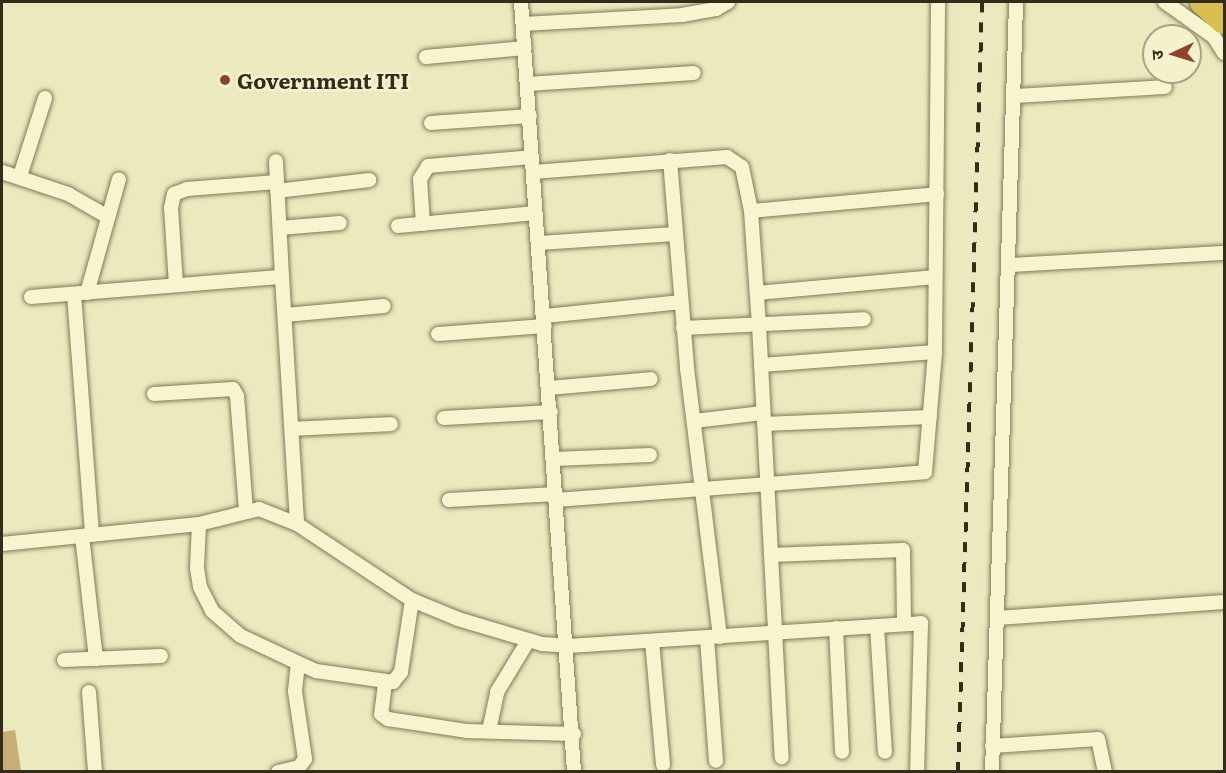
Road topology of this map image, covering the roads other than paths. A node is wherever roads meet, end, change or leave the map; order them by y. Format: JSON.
{"nodes":[{"id":1,"x":521,"y":2,"type":"edge"},
{"id":2,"x":728,"y":2,"type":"edge"},
{"id":3,"x":938,"y":2,"type":"edge"},
{"id":4,"x":1016,"y":2,"type":"edge"},
{"id":5,"x":1165,"y":2,"type":"edge"},
{"id":6,"x":1203,"y":2,"type":"edge"},
{"id":7,"x":1224,"y":21,"type":"edge"},
{"id":8,"x":523,"y":24,"type":"junction"},
{"id":9,"x":525,"y":48,"type":"junction"},
{"id":10,"x":1224,"y":53,"type":"edge"},
{"id":11,"x":426,"y":57,"type":"dead end"},
{"id":12,"x":694,"y":73,"type":"dead end"},
{"id":13,"x":528,"y":84,"type":"junction"},
{"id":14,"x":1165,"y":87,"type":"dead end"},
{"id":15,"x":1014,"y":96,"type":"junction"},
{"id":16,"x":45,"y":98,"type":"dead end"},
{"id":17,"x":530,"y":116,"type":"junction"},
{"id":18,"x":431,"y":123,"type":"dead end"},
{"id":19,"x":532,"y":157,"type":"junction"},
{"id":20,"x":670,"y":160,"type":"junction"},
{"id":21,"x":276,"y":161,"type":"dead end"},
{"id":22,"x":2,"y":172,"type":"edge"},
{"id":23,"x":533,"y":172,"type":"junction"},
{"id":24,"x":20,"y":176,"type":"junction"},
{"id":25,"x":119,"y":179,"type":"dead end"},
{"id":26,"x":369,"y":180,"type":"dead end"},
{"id":27,"x":277,"y":187,"type":"junction"},
{"id":28,"x":937,"y":194,"type":"junction"},
{"id":29,"x":751,"y":211,"type":"junction"},
{"id":30,"x":535,"y":213,"type":"junction"},
{"id":31,"x":108,"y":218,"type":"junction"},
{"id":32,"x":340,"y":223,"type":"dead end"},
{"id":33,"x":423,"y":224,"type":"junction"},
{"id":34,"x":398,"y":226,"type":"dead end"},
{"id":35,"x":280,"y":228,"type":"junction"},
{"id":36,"x":675,"y":234,"type":"junction"},
{"id":37,"x":539,"y":243,"type":"junction"},
{"id":38,"x":1224,"y":253,"type":"edge"},
{"id":39,"x":1009,"y":265,"type":"junction"},
{"id":40,"x":282,"y":277,"type":"junction"},
{"id":41,"x":935,"y":277,"type":"junction"},
{"id":42,"x":176,"y":285,"type":"junction"},
{"id":43,"x":80,"y":293,"type":"junction"},
{"id":44,"x":757,"y":293,"type":"junction"},
{"id":45,"x":32,"y":297,"type":"dead end"},
{"id":46,"x":681,"y":302,"type":"junction"},
{"id":47,"x":384,"y":306,"type":"dead end"},
{"id":48,"x":285,"y":315,"type":"junction"},
{"id":49,"x":864,"y":319,"type":"dead end"},
{"id":50,"x":545,"y":321,"type":"junction"},
{"id":51,"x":759,"y":325,"type":"junction"},
{"id":52,"x":683,"y":328,"type":"junction"},
{"id":53,"x":438,"y":334,"type":"dead end"},
{"id":54,"x":934,"y":352,"type":"junction"},
{"id":55,"x":761,"y":365,"type":"junction"},
{"id":56,"x":651,"y":379,"type":"dead end"},
{"id":57,"x":549,"y":388,"type":"junction"},
{"id":58,"x":154,"y":394,"type":"dead end"},
{"id":59,"x":551,"y":412,"type":"junction"},
{"id":60,"x":930,"y":417,"type":"junction"},
{"id":61,"x":444,"y":418,"type":"dead end"},
{"id":62,"x":764,"y":418,"type":"junction"},
{"id":63,"x":694,"y":421,"type":"junction"},
{"id":64,"x":391,"y":424,"type":"dead end"},
{"id":65,"x":292,"y":429,"type":"junction"},
{"id":66,"x":650,"y":455,"type":"dead end"},
{"id":67,"x":554,"y":459,"type":"junction"},
{"id":68,"x":767,"y":484,"type":"junction"},
{"id":69,"x":704,"y":490,"type":"junction"},
{"id":70,"x":556,"y":497,"type":"junction"},
{"id":71,"x":449,"y":500,"type":"dead end"},
{"id":72,"x":246,"y":512,"type":"junction"},
{"id":73,"x":199,"y":524,"type":"junction"},
{"id":74,"x":297,"y":524,"type":"junction"},
{"id":75,"x":87,"y":535,"type":"junction"},
{"id":76,"x":2,"y":544,"type":"edge"},
{"id":77,"x":771,"y":555,"type":"junction"},
{"id":78,"x":412,"y":600,"type":"junction"},
{"id":79,"x":1224,"y":602,"type":"edge"},
{"id":80,"x":997,"y":618,"type":"junction"},
{"id":81,"x":904,"y":624,"type":"junction"},
{"id":82,"x":877,"y":626,"type":"junction"},
{"id":83,"x":836,"y":628,"type":"junction"},
{"id":84,"x":775,"y":633,"type":"junction"},
{"id":85,"x":714,"y":637,"type":"junction"},
{"id":86,"x":528,"y":641,"type":"junction"},
{"id":87,"x":652,"y":641,"type":"junction"},
{"id":88,"x":568,"y":646,"type":"junction"},
{"id":89,"x":161,"y":656,"type":"dead end"},
{"id":90,"x":96,"y":659,"type":"junction"},
{"id":91,"x":64,"y":660,"type":"dead end"},
{"id":92,"x":298,"y":663,"type":"junction"},
{"id":93,"x":386,"y":683,"type":"junction"},
{"id":94,"x":89,"y":692,"type":"dead end"},
{"id":95,"x":489,"y":731,"type":"junction"},
{"id":96,"x":574,"y":734,"type":"junction"},
{"id":97,"x":992,"y":746,"type":"junction"},
{"id":98,"x":842,"y":752,"type":"dead end"},
{"id":99,"x":885,"y":752,"type":"dead end"},
{"id":100,"x":782,"y":757,"type":"dead end"},
{"id":101,"x":716,"y":761,"type":"dead end"},
{"id":102,"x":663,"y":765,"type":"dead end"},
{"id":103,"x":304,"y":768,"type":"edge"},
{"id":104,"x":95,"y":771,"type":"edge"},
{"id":105,"x":278,"y":771,"type":"edge"},
{"id":106,"x":574,"y":771,"type":"edge"},
{"id":107,"x":917,"y":771,"type":"edge"},
{"id":108,"x":992,"y":771,"type":"edge"},
{"id":109,"x":1105,"y":771,"type":"edge"}],
"edges":[{"from":1,"to":8,"type":"street"},
{"from":2,"to":8,"type":"street"},
{"from":3,"to":28,"type":"street"},
{"from":4,"to":15,"type":"street"},
{"from":5,"to":10,"type":"street"},
{"from":6,"to":7,"type":"highway"},
{"from":8,"to":9,"type":"street"},
{"from":9,"to":11,"type":"street"},
{"from":9,"to":13,"type":"street"},
{"from":12,"to":13,"type":"street"},
{"from":13,"to":17,"type":"street"},
{"from":14,"to":15,"type":"street"},
{"from":15,"to":39,"type":"street"},
{"from":16,"to":24,"type":"street"},
{"from":17,"to":18,"type":"street"},
{"from":17,"to":19,"type":"street"},
{"from":19,"to":23,"type":"street"},
{"from":19,"to":33,"type":"street"},
{"from":20,"to":23,"type":"street"},
{"from":20,"to":29,"type":"street"},
{"from":20,"to":36,"type":"street"},
{"from":21,"to":27,"type":"street"},
{"from":22,"to":24,"type":"street"},
{"from":23,"to":30,"type":"street"},
{"from":24,"to":31,"type":"street"},
{"from":25,"to":31,"type":"street"},
{"from":26,"to":27,"type":"street"},
{"from":27,"to":35,"type":"street"},
{"from":27,"to":42,"type":"street"},
{"from":28,"to":29,"type":"street"},
{"from":28,"to":41,"type":"street"},
{"from":29,"to":44,"type":"street"},
{"from":30,"to":33,"type":"street"},
{"from":30,"to":37,"type":"street"},
{"from":31,"to":43,"type":"street"},
{"from":32,"to":35,"type":"street"},
{"from":33,"to":34,"type":"street"},
{"from":35,"to":40,"type":"street"},
{"from":36,"to":37,"type":"street"},
{"from":36,"to":46,"type":"street"},
{"from":37,"to":50,"type":"street"},
{"from":38,"to":39,"type":"street"},
{"from":39,"to":80,"type":"street"},
{"from":40,"to":42,"type":"street"},
{"from":40,"to":48,"type":"street"},
{"from":41,"to":44,"type":"street"},
{"from":41,"to":54,"type":"street"},
{"from":42,"to":43,"type":"street"},
{"from":43,"to":45,"type":"street"},
{"from":43,"to":75,"type":"street"},
{"from":44,"to":51,"type":"street"},
{"from":46,"to":50,"type":"street"},
{"from":46,"to":52,"type":"street"},
{"from":47,"to":48,"type":"street"},
{"from":48,"to":65,"type":"street"},
{"from":49,"to":51,"type":"street"},
{"from":50,"to":53,"type":"street"},
{"from":50,"to":57,"type":"street"},
{"from":51,"to":52,"type":"street"},
{"from":51,"to":55,"type":"street"},
{"from":52,"to":63,"type":"street"},
{"from":54,"to":55,"type":"street"},
{"from":54,"to":60,"type":"street"},
{"from":55,"to":62,"type":"street"},
{"from":56,"to":57,"type":"street"},
{"from":57,"to":59,"type":"street"},
{"from":58,"to":72,"type":"street"},
{"from":59,"to":61,"type":"street"},
{"from":59,"to":67,"type":"street"},
{"from":60,"to":62,"type":"street"},
{"from":60,"to":68,"type":"street"},
{"from":62,"to":63,"type":"street"},
{"from":62,"to":68,"type":"street"},
{"from":63,"to":69,"type":"street"},
{"from":64,"to":65,"type":"street"},
{"from":65,"to":74,"type":"street"},
{"from":66,"to":67,"type":"street"},
{"from":67,"to":70,"type":"street"},
{"from":68,"to":69,"type":"street"},
{"from":68,"to":77,"type":"street"},
{"from":69,"to":70,"type":"street"},
{"from":69,"to":85,"type":"street"},
{"from":70,"to":71,"type":"street"},
{"from":70,"to":88,"type":"street"},
{"from":72,"to":73,"type":"street"},
{"from":72,"to":74,"type":"street"},
{"from":73,"to":75,"type":"street"},
{"from":73,"to":92,"type":"street"},
{"from":74,"to":78,"type":"street"},
{"from":75,"to":76,"type":"street"},
{"from":75,"to":90,"type":"street"},
{"from":77,"to":81,"type":"street"},
{"from":77,"to":84,"type":"street"},
{"from":78,"to":86,"type":"street"},
{"from":78,"to":93,"type":"street"},
{"from":79,"to":80,"type":"street"},
{"from":80,"to":97,"type":"street"},
{"from":81,"to":82,"type":"street"},
{"from":81,"to":107,"type":"street"},
{"from":82,"to":83,"type":"street"},
{"from":82,"to":99,"type":"street"},
{"from":83,"to":84,"type":"street"},
{"from":83,"to":98,"type":"street"},
{"from":84,"to":85,"type":"street"},
{"from":84,"to":100,"type":"street"},
{"from":85,"to":87,"type":"street"},
{"from":85,"to":101,"type":"street"},
{"from":86,"to":88,"type":"street"},
{"from":86,"to":95,"type":"street"},
{"from":87,"to":88,"type":"street"},
{"from":87,"to":102,"type":"street"},
{"from":88,"to":96,"type":"street"},
{"from":89,"to":90,"type":"street"},
{"from":90,"to":91,"type":"street"},
{"from":92,"to":93,"type":"street"},
{"from":92,"to":103,"type":"street"},
{"from":93,"to":95,"type":"street"},
{"from":94,"to":104,"type":"street"},
{"from":95,"to":96,"type":"street"},
{"from":96,"to":106,"type":"street"},
{"from":97,"to":108,"type":"street"},
{"from":97,"to":109,"type":"street"},
{"from":103,"to":105,"type":"street"}]}
